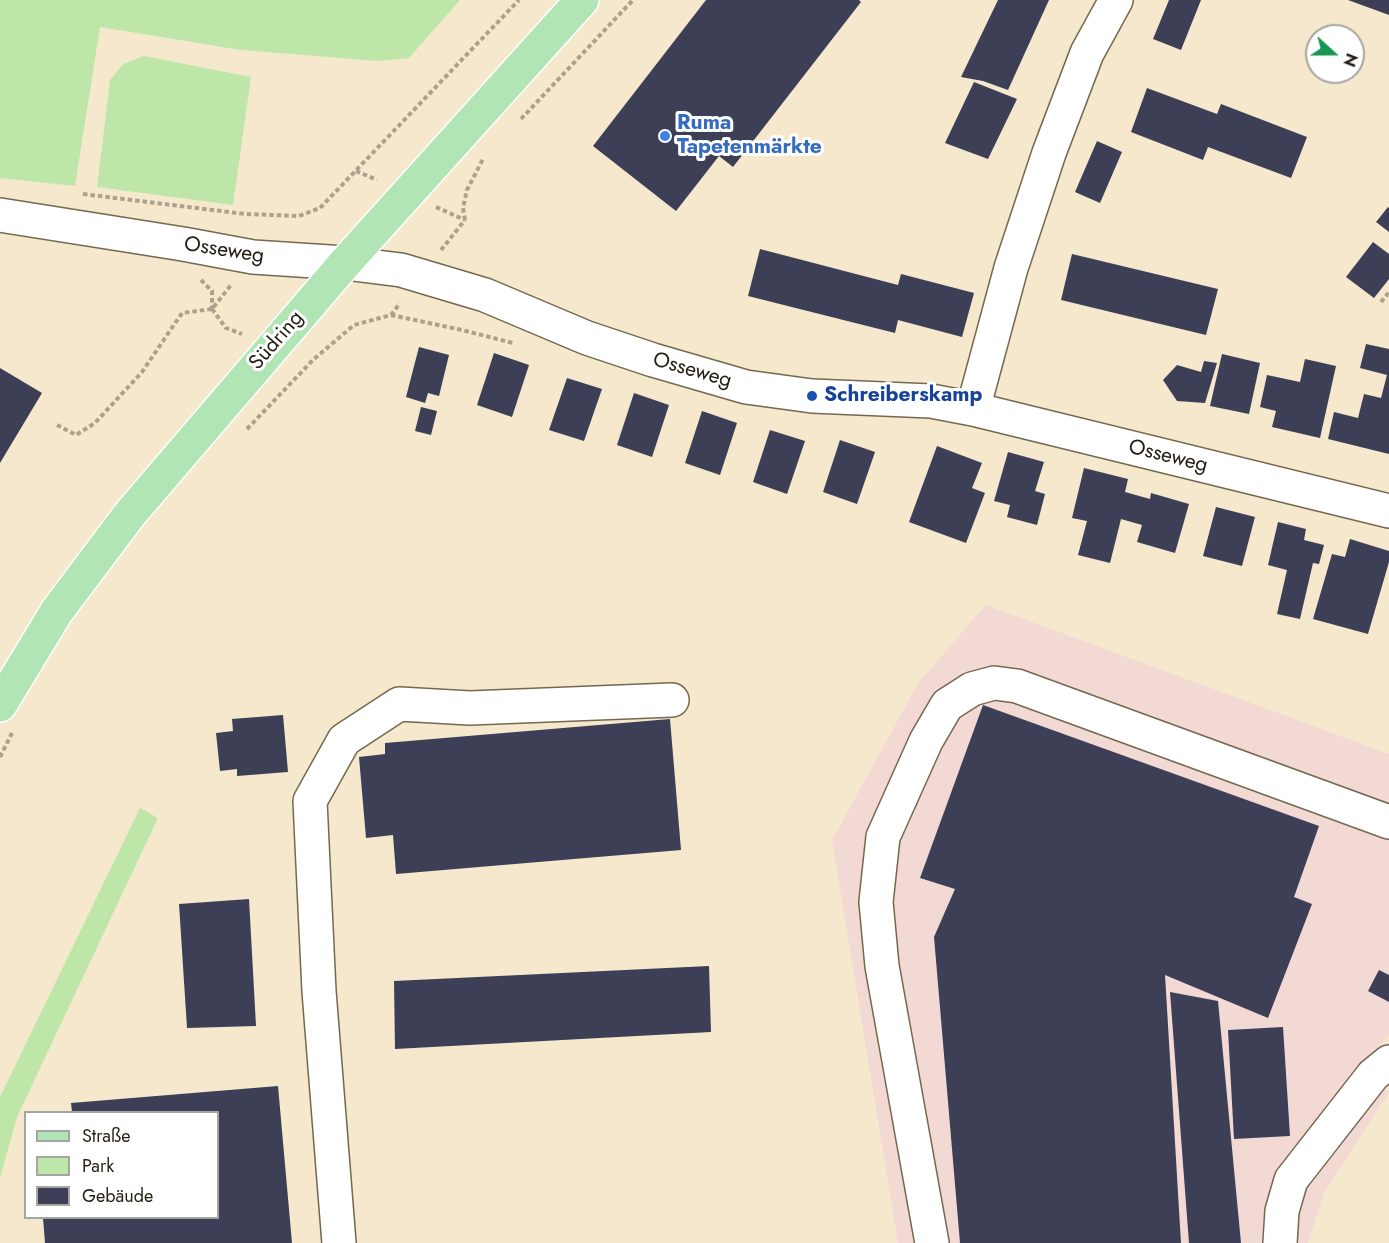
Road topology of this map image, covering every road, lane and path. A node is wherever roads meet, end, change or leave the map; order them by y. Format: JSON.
{"nodes":[{"id":1,"x":519,"y":0,"type":"edge"},
{"id":2,"x":582,"y":0,"type":"edge"},
{"id":3,"x":633,"y":0,"type":"edge"},
{"id":4,"x":1116,"y":0,"type":"edge"},
{"id":5,"x":517,"y":123,"type":"dead end"},
{"id":6,"x":484,"y":157,"type":"dead end"},
{"id":7,"x":74,"y":193,"type":"dead end"},
{"id":8,"x":0,"y":215,"type":"edge"},
{"id":9,"x":465,"y":220,"type":"dead end"},
{"id":10,"x":345,"y":263,"type":"junction"},
{"id":11,"x":421,"y":275,"type":"junction"},
{"id":12,"x":1389,"y":292,"type":"edge"},
{"id":13,"x":1381,"y":302,"type":"dead end"},
{"id":14,"x":212,"y":309,"type":"dead end"},
{"id":15,"x":973,"y":409,"type":"junction"},
{"id":16,"x":57,"y":425,"type":"dead end"},
{"id":17,"x":247,"y":430,"type":"dead end"},
{"id":18,"x":1389,"y":511,"type":"edge"},
{"id":19,"x":672,"y":700,"type":"dead end"},
{"id":20,"x":8,"y":716,"type":"edge"},
{"id":21,"x":0,"y":757,"type":"edge"},
{"id":22,"x":1389,"y":822,"type":"edge"},
{"id":23,"x":1389,"y":1062,"type":"edge"},
{"id":24,"x":339,"y":1243,"type":"edge"},
{"id":25,"x":932,"y":1243,"type":"edge"},
{"id":26,"x":1280,"y":1243,"type":"edge"}],
"edges":[{"from":1,"to":7,"type":"path"},
{"from":2,"to":10,"type":"main road","name":"Südring"},
{"from":3,"to":5,"type":"path"},
{"from":4,"to":15,"type":"street"},
{"from":6,"to":9,"type":"path"},
{"from":8,"to":10,"type":"street","name":"Osseweg"},
{"from":10,"to":11,"type":"street","name":"Osseweg"},
{"from":10,"to":20,"type":"main road","name":"Südring"},
{"from":11,"to":15,"type":"street","name":"Osseweg"},
{"from":11,"to":17,"type":"path"},
{"from":12,"to":13,"type":"path"},
{"from":14,"to":16,"type":"path"},
{"from":15,"to":18,"type":"street","name":"Osseweg"},
{"from":19,"to":24,"type":"street"},
{"from":20,"to":21,"type":"path"},
{"from":22,"to":25,"type":"street"},
{"from":23,"to":26,"type":"street"}]}
